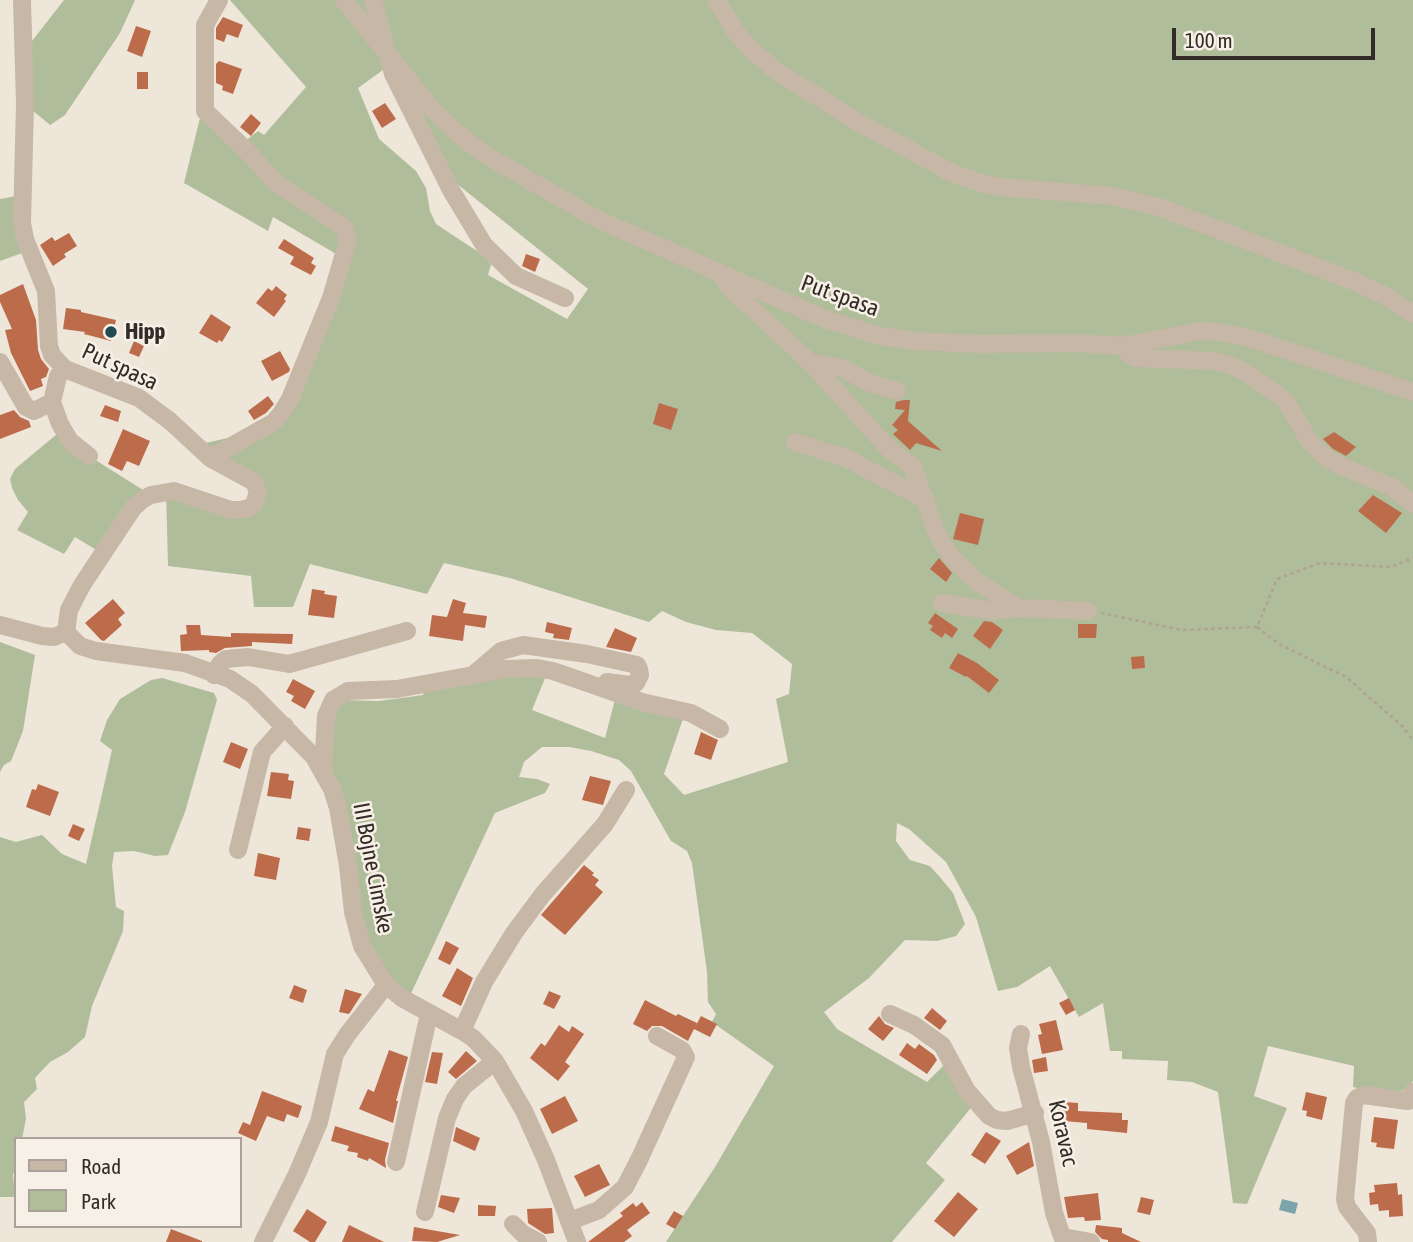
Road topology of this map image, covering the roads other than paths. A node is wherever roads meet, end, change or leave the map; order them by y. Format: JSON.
{"nodes":[{"id":1,"x":22,"y":0,"type":"edge"},
{"id":2,"x":219,"y":0,"type":"edge"},
{"id":3,"x":344,"y":0,"type":"edge"},
{"id":4,"x":373,"y":0,"type":"edge"},
{"id":5,"x":716,"y":0,"type":"edge"},
{"id":6,"x":386,"y":54,"type":"junction"},
{"id":7,"x":719,"y":272,"type":"junction"},
{"id":8,"x":565,"y":298,"type":"dead end"},
{"id":9,"x":1413,"y":314,"type":"edge"},
{"id":10,"x":1123,"y":346,"type":"junction"},
{"id":11,"x":0,"y":362,"type":"edge"},
{"id":12,"x":811,"y":363,"type":"junction"},
{"id":13,"x":65,"y":369,"type":"junction"},
{"id":14,"x":898,"y":391,"type":"dead end"},
{"id":15,"x":1413,"y":392,"type":"edge"},
{"id":16,"x":52,"y":402,"type":"junction"},
{"id":17,"x":795,"y":442,"type":"dead end"},
{"id":18,"x":89,"y":456,"type":"dead end"},
{"id":19,"x":210,"y":458,"type":"junction"},
{"id":20,"x":926,"y":500,"type":"junction"},
{"id":21,"x":1413,"y":504,"type":"edge"},
{"id":22,"x":942,"y":603,"type":"dead end"},
{"id":23,"x":1019,"y":608,"type":"junction"},
{"id":24,"x":1088,"y":611,"type":"road end"},
{"id":25,"x":0,"y":625,"type":"edge"},
{"id":26,"x":407,"y":631,"type":"dead end"},
{"id":27,"x":66,"y":632,"type":"junction"},
{"id":28,"x":474,"y":674,"type":"junction"},
{"id":29,"x":214,"y":675,"type":"junction"},
{"id":30,"x":576,"y":678,"type":"junction"},
{"id":31,"x":285,"y":726,"type":"junction"},
{"id":32,"x":720,"y":729,"type":"dead end"},
{"id":33,"x":323,"y":773,"type":"junction"},
{"id":34,"x":626,"y":790,"type":"dead end"},
{"id":35,"x":238,"y":850,"type":"dead end"},
{"id":36,"x":386,"y":985,"type":"junction"},
{"id":37,"x":429,"y":1014,"type":"junction"},
{"id":38,"x":890,"y":1014,"type":"dead end"},
{"id":39,"x":463,"y":1031,"type":"junction"},
{"id":40,"x":1021,"y":1034,"type":"dead end"},
{"id":41,"x":657,"y":1036,"type":"dead end"},
{"id":42,"x":495,"y":1060,"type":"junction"},
{"id":43,"x":1413,"y":1092,"type":"edge"},
{"id":44,"x":1034,"y":1113,"type":"junction"},
{"id":45,"x":396,"y":1162,"type":"dead end"},
{"id":46,"x":425,"y":1212,"type":"dead end"},
{"id":47,"x":570,"y":1221,"type":"junction"},
{"id":48,"x":513,"y":1224,"type":"dead end"},
{"id":49,"x":1063,"y":1240,"type":"edge"},
{"id":50,"x":263,"y":1242,"type":"edge"},
{"id":51,"x":538,"y":1242,"type":"edge"},
{"id":52,"x":577,"y":1242,"type":"edge"},
{"id":53,"x":1091,"y":1242,"type":"edge"},
{"id":54,"x":1367,"y":1242,"type":"edge"}],
"edges":[{"from":1,"to":13,"type":"street","name":"Put spasa"},
{"from":2,"to":19,"type":"street"},
{"from":3,"to":6,"type":"street","name":"Put spasa"},
{"from":4,"to":6,"type":"street"},
{"from":5,"to":9,"type":"street"},
{"from":6,"to":7,"type":"street","name":"Put spasa"},
{"from":6,"to":8,"type":"street"},
{"from":7,"to":10,"type":"street","name":"Put spasa"},
{"from":7,"to":12,"type":"street"},
{"from":10,"to":15,"type":"street","name":"Put spasa"},
{"from":10,"to":21,"type":"street"},
{"from":11,"to":16,"type":"street"},
{"from":12,"to":14,"type":"street"},
{"from":12,"to":20,"type":"street"},
{"from":13,"to":16,"type":"street"},
{"from":13,"to":19,"type":"street","name":"Put spasa"},
{"from":16,"to":18,"type":"street"},
{"from":17,"to":20,"type":"street"},
{"from":19,"to":27,"type":"street","name":"Put spasa"},
{"from":20,"to":23,"type":"street"},
{"from":22,"to":23,"type":"street"},
{"from":23,"to":24,"type":"street"},
{"from":25,"to":27,"type":"street"},
{"from":26,"to":29,"type":"street"},
{"from":27,"to":29,"type":"street","name":"III Bojne Cimske"},
{"from":28,"to":30,"type":"street"},
{"from":28,"to":30,"type":"street"},
{"from":28,"to":33,"type":"street"},
{"from":29,"to":31,"type":"street","name":"III Bojne Cimske"},
{"from":30,"to":32,"type":"street"},
{"from":31,"to":33,"type":"street","name":"III Bojne Cimske"},
{"from":31,"to":35,"type":"street"},
{"from":33,"to":36,"type":"street","name":"III Bojne Cimske"},
{"from":34,"to":39,"type":"street"},
{"from":36,"to":37,"type":"street","name":"III Bojne Cimske"},
{"from":36,"to":50,"type":"street"},
{"from":37,"to":39,"type":"street","name":"III Bojne Cimske"},
{"from":37,"to":45,"type":"street"},
{"from":38,"to":44,"type":"street"},
{"from":39,"to":42,"type":"street","name":"III Bojne Cimske"},
{"from":40,"to":44,"type":"street","name":"Koravac"},
{"from":41,"to":47,"type":"street"},
{"from":42,"to":46,"type":"street"},
{"from":42,"to":47,"type":"street","name":"III Bojne Cimske"},
{"from":43,"to":54,"type":"street"},
{"from":44,"to":49,"type":"street","name":"Koravac"},
{"from":47,"to":52,"type":"street","name":"III Bojne Cimske"},
{"from":48,"to":51,"type":"street"},
{"from":49,"to":53,"type":"street"}]}
